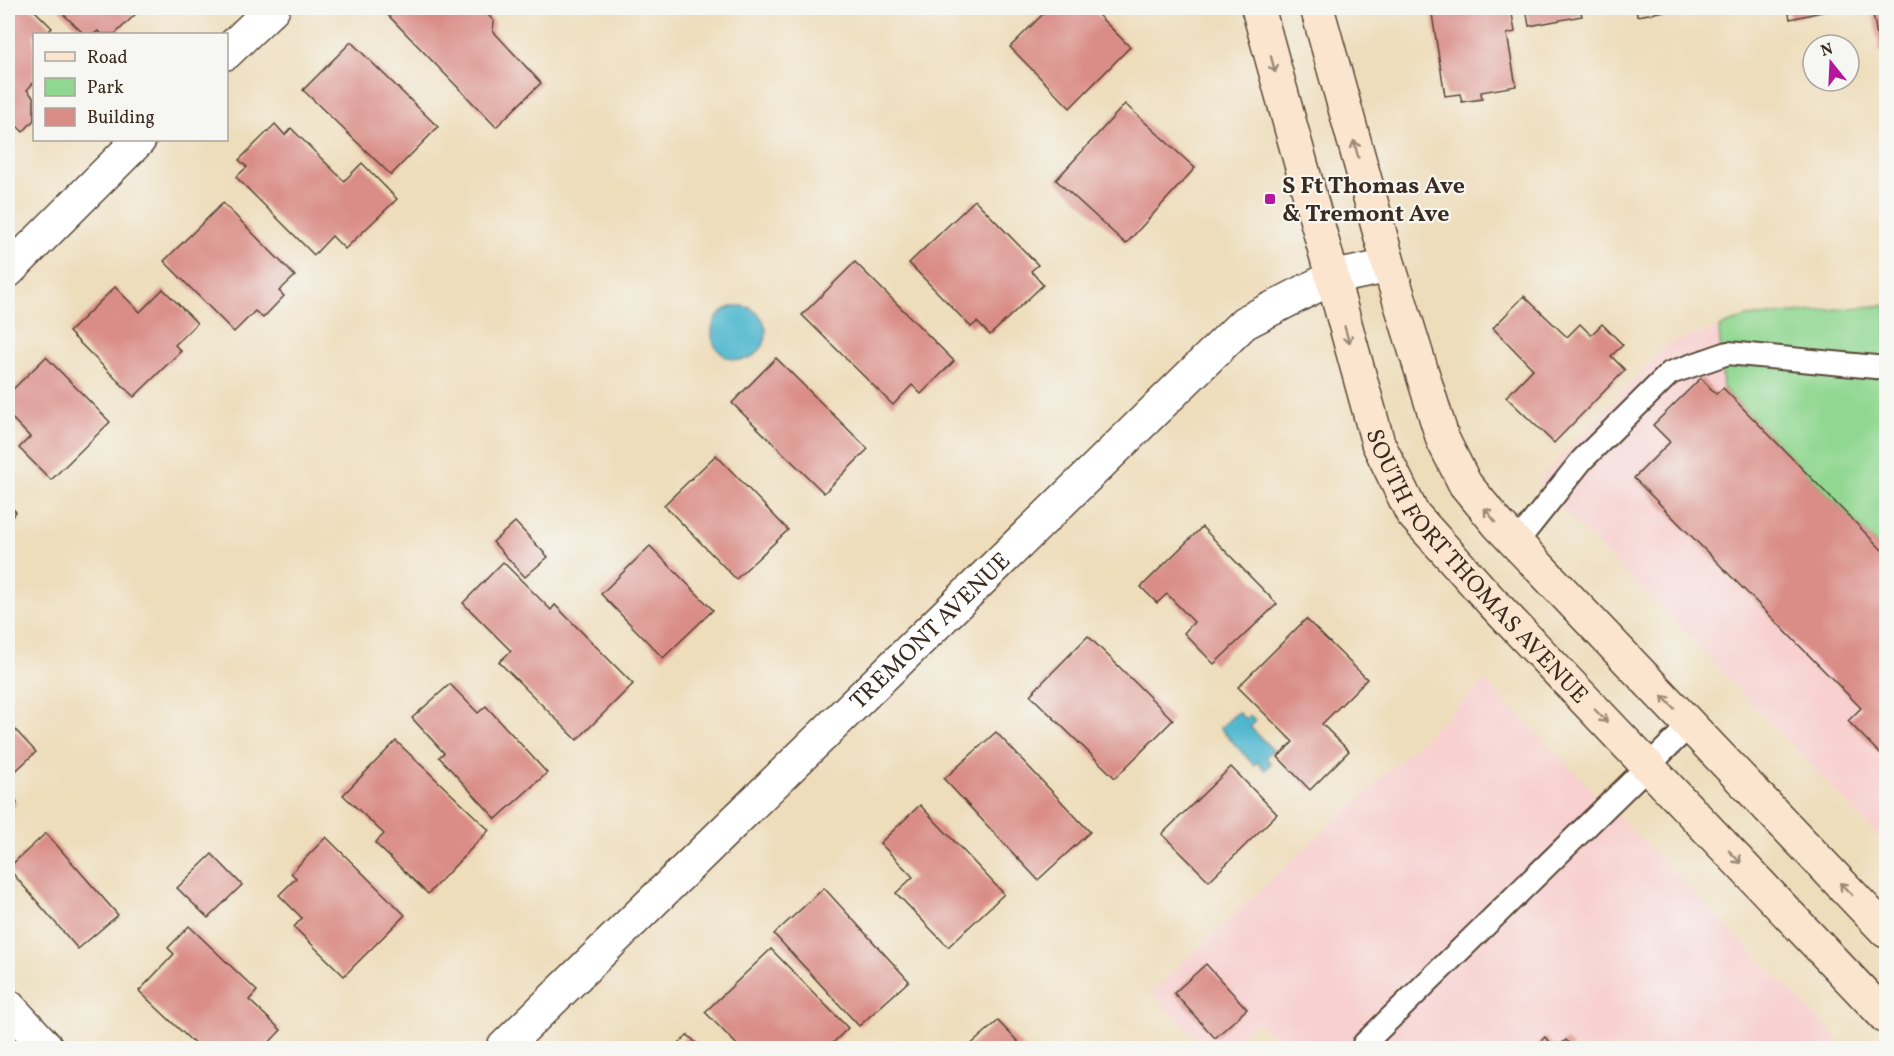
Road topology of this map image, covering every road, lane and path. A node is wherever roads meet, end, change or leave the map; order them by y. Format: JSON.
{"nodes":[{"id":1,"x":273,"y":8,"type":"edge"},
{"id":2,"x":1258,"y":8,"type":"edge"},
{"id":3,"x":1317,"y":8,"type":"edge"},
{"id":4,"x":228,"y":52,"type":"edge"},
{"id":5,"x":138,"y":141,"type":"edge"},
{"id":6,"x":1389,"y":266,"type":"junction"},
{"id":7,"x":8,"y":271,"type":"edge"},
{"id":8,"x":1331,"y":278,"type":"junction"},
{"id":9,"x":1887,"y":368,"type":"edge"},
{"id":10,"x":1516,"y":543,"type":"junction"},
{"id":11,"x":1690,"y":725,"type":"junction"},
{"id":12,"x":1647,"y":765,"type":"junction"},
{"id":13,"x":1887,"y":931,"type":"edge"},
{"id":14,"x":8,"y":1006,"type":"edge"},
{"id":15,"x":1887,"y":1017,"type":"edge"},
{"id":16,"x":47,"y":1048,"type":"edge"},
{"id":17,"x":502,"y":1048,"type":"edge"},
{"id":18,"x":1366,"y":1048,"type":"edge"}],
"edges":[{"from":1,"to":4,"type":"street"},
{"from":2,"to":8,"type":"main road","name":"SOUTH FORT THOMAS AVENUE","one_way":true},
{"from":6,"to":3,"type":"main road","name":"SOUTH FORT THOMAS AVENUE","one_way":true},
{"from":5,"to":7,"type":"street"},
{"from":6,"to":8,"type":"street","name":"TREMONT AVENUE"},
{"from":10,"to":6,"type":"main road","name":"SOUTH FORT THOMAS AVENUE","one_way":true},
{"from":8,"to":12,"type":"main road","name":"SOUTH FORT THOMAS AVENUE","one_way":true},
{"from":8,"to":17,"type":"street","name":"TREMONT AVENUE"},
{"from":9,"to":10,"type":"lane"},
{"from":11,"to":10,"type":"main road","name":"SOUTH FORT THOMAS AVENUE","one_way":true},
{"from":11,"to":12,"type":"lane"},
{"from":13,"to":11,"type":"main road","name":"SOUTH FORT THOMAS AVENUE","one_way":true},
{"from":12,"to":15,"type":"main road","name":"SOUTH FORT THOMAS AVENUE","one_way":true},
{"from":12,"to":18,"type":"lane"},
{"from":14,"to":16,"type":"street"}]}
